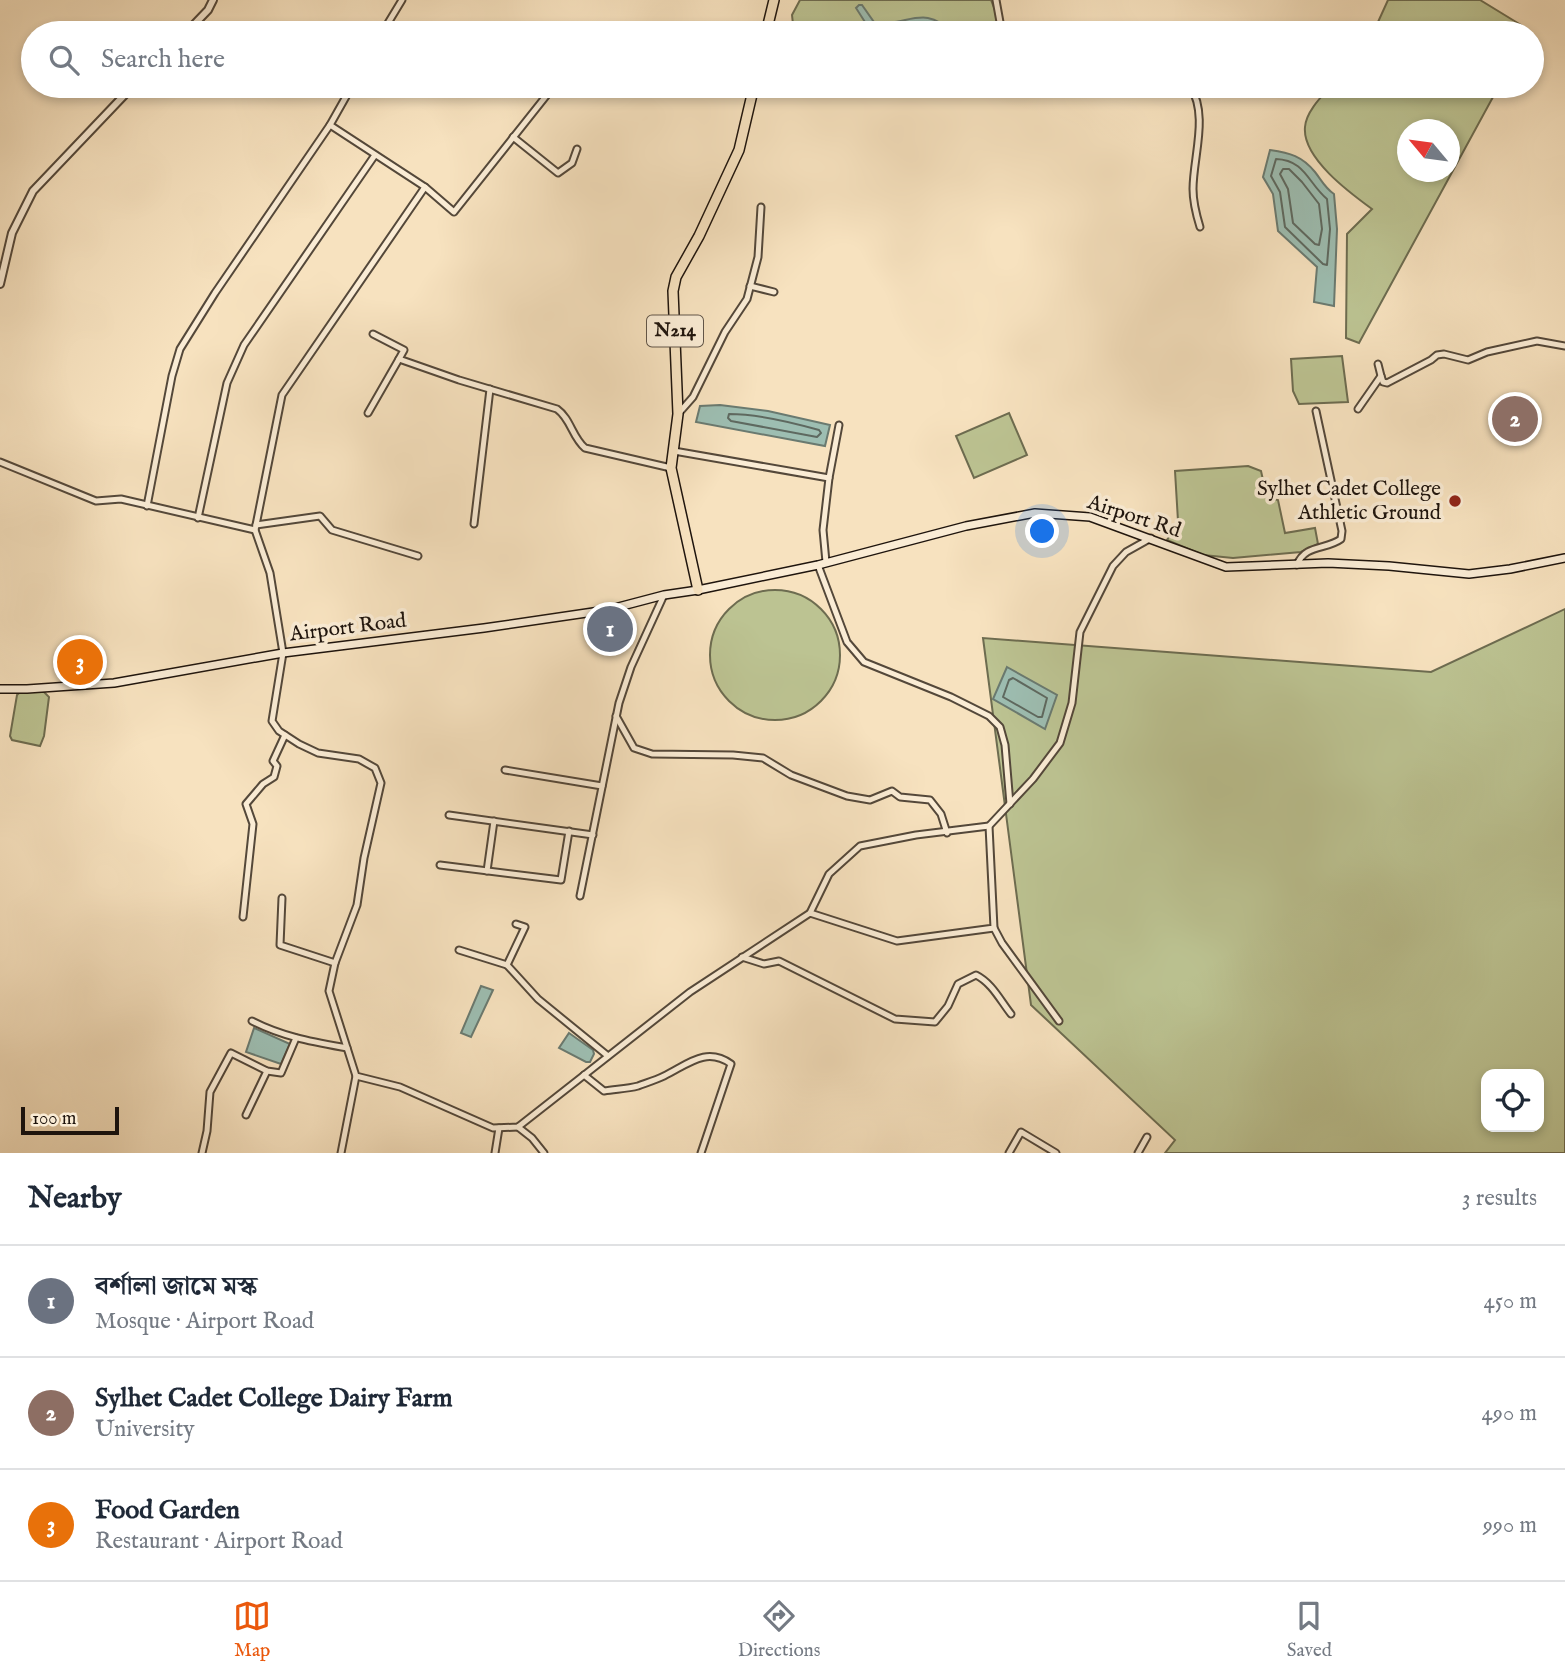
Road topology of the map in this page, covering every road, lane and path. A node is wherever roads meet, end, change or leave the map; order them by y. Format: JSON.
{"nodes":[{"id":1,"x":213,"y":0,"type":"edge"},
{"id":2,"x":402,"y":0,"type":"edge"},
{"id":3,"x":774,"y":0,"type":"edge"},
{"id":4,"x":996,"y":0,"type":"edge"},
{"id":5,"x":197,"y":21,"type":"edge"},
{"id":6,"x":390,"y":21,"type":"edge"},
{"id":7,"x":769,"y":21,"type":"edge"},
{"id":8,"x":1000,"y":21,"type":"edge"},
{"id":9,"x":122,"y":98,"type":"edge"},
{"id":10,"x":345,"y":98,"type":"edge"},
{"id":11,"x":544,"y":98,"type":"edge"},
{"id":12,"x":751,"y":98,"type":"edge"},
{"id":13,"x":1194,"y":98,"type":"edge"},
{"id":14,"x":330,"y":125,"type":"junction"},
{"id":15,"x":513,"y":137,"type":"junction"},
{"id":16,"x":577,"y":149,"type":"dead end"},
{"id":17,"x":375,"y":155,"type":"junction"},
{"id":18,"x":425,"y":187,"type":"junction"},
{"id":19,"x":761,"y":207,"type":"dead end"},
{"id":20,"x":1200,"y":227,"type":"dead end"},
{"id":21,"x":0,"y":284,"type":"edge"},
{"id":22,"x":750,"y":286,"type":"junction"},
{"id":23,"x":774,"y":292,"type":"dead end"},
{"id":24,"x":373,"y":334,"type":"dead end"},
{"id":25,"x":1565,"y":346,"type":"edge"},
{"id":26,"x":399,"y":359,"type":"junction"},
{"id":27,"x":1378,"y":364,"type":"dead end"},
{"id":28,"x":1381,"y":376,"type":"junction"},
{"id":29,"x":490,"y":389,"type":"junction"},
{"id":30,"x":1358,"y":409,"type":"dead end"},
{"id":31,"x":1315,"y":411,"type":"dead end"},
{"id":32,"x":368,"y":413,"type":"dead end"},
{"id":33,"x":678,"y":414,"type":"junction"},
{"id":34,"x":839,"y":425,"type":"dead end"},
{"id":35,"x":673,"y":450,"type":"junction"},
{"id":36,"x":0,"y":461,"type":"edge"},
{"id":37,"x":671,"y":468,"type":"junction"},
{"id":38,"x":829,"y":478,"type":"junction"},
{"id":39,"x":148,"y":506,"type":"junction"},
{"id":40,"x":198,"y":518,"type":"junction"},
{"id":41,"x":474,"y":524,"type":"dead end"},
{"id":42,"x":256,"y":528,"type":"junction"},
{"id":43,"x":1151,"y":538,"type":"junction"},
{"id":44,"x":418,"y":556,"type":"dead end"},
{"id":45,"x":1565,"y":558,"type":"edge"},
{"id":46,"x":822,"y":564,"type":"junction"},
{"id":47,"x":1297,"y":565,"type":"junction"},
{"id":48,"x":698,"y":590,"type":"junction"},
{"id":49,"x":664,"y":595,"type":"junction"},
{"id":50,"x":283,"y":653,"type":"junction"},
{"id":51,"x":0,"y":689,"type":"edge"},
{"id":52,"x":616,"y":716,"type":"junction"},
{"id":53,"x":285,"y":735,"type":"junction"},
{"id":54,"x":505,"y":770,"type":"dead end"},
{"id":55,"x":602,"y":786,"type":"junction"},
{"id":56,"x":1010,"y":804,"type":"junction"},
{"id":57,"x":449,"y":815,"type":"dead end"},
{"id":58,"x":494,"y":821,"type":"junction"},
{"id":59,"x":989,"y":826,"type":"junction"},
{"id":60,"x":569,"y":831,"type":"junction"},
{"id":61,"x":947,"y":833,"type":"junction"},
{"id":62,"x":593,"y":835,"type":"junction"},
{"id":63,"x":440,"y":865,"type":"dead end"},
{"id":64,"x":487,"y":871,"type":"junction"},
{"id":65,"x":580,"y":896,"type":"dead end"},
{"id":66,"x":282,"y":898,"type":"dead end"},
{"id":67,"x":810,"y":913,"type":"junction"},
{"id":68,"x":243,"y":917,"type":"dead end"},
{"id":69,"x":516,"y":924,"type":"dead end"},
{"id":70,"x":994,"y":928,"type":"junction"},
{"id":71,"x":459,"y":950,"type":"dead end"},
{"id":72,"x":742,"y":957,"type":"junction"},
{"id":73,"x":335,"y":962,"type":"junction"},
{"id":74,"x":507,"y":965,"type":"junction"},
{"id":75,"x":1012,"y":1014,"type":"dead end"},
{"id":76,"x":253,"y":1021,"type":"dead end"},
{"id":77,"x":1059,"y":1021,"type":"dead end"},
{"id":78,"x":296,"y":1038,"type":"junction"},
{"id":79,"x":347,"y":1048,"type":"junction"},
{"id":80,"x":608,"y":1056,"type":"junction"},
{"id":81,"x":268,"y":1071,"type":"junction"},
{"id":82,"x":584,"y":1075,"type":"junction"},
{"id":83,"x":356,"y":1076,"type":"junction"},
{"id":84,"x":246,"y":1115,"type":"dead end"},
{"id":85,"x":518,"y":1127,"type":"junction"},
{"id":86,"x":499,"y":1128,"type":"junction"},
{"id":87,"x":1147,"y":1136,"type":"dead end"},
{"id":88,"x":202,"y":1153,"type":"edge"},
{"id":89,"x":341,"y":1153,"type":"edge"},
{"id":90,"x":495,"y":1153,"type":"edge"},
{"id":91,"x":544,"y":1153,"type":"edge"},
{"id":92,"x":701,"y":1153,"type":"edge"},
{"id":93,"x":1009,"y":1153,"type":"edge"},
{"id":94,"x":1056,"y":1153,"type":"edge"},
{"id":95,"x":1138,"y":1153,"type":"edge"}],
"edges":[{"from":1,"to":5,"type":"street"},
{"from":2,"to":6,"type":"street"},
{"from":3,"to":7,"type":"highway"},
{"from":4,"to":8,"type":"street"},
{"from":9,"to":21,"type":"street"},
{"from":10,"to":14,"type":"street"},
{"from":11,"to":15,"type":"street"},
{"from":12,"to":33,"type":"highway","number":"N214"},
{"from":13,"to":20,"type":"street"},
{"from":14,"to":17,"type":"street"},
{"from":14,"to":39,"type":"street"},
{"from":15,"to":16,"type":"street"},
{"from":15,"to":18,"type":"street"},
{"from":17,"to":18,"type":"street"},
{"from":17,"to":40,"type":"street"},
{"from":18,"to":42,"type":"street"},
{"from":19,"to":22,"type":"street"},
{"from":22,"to":23,"type":"street"},
{"from":22,"to":33,"type":"street"},
{"from":24,"to":26,"type":"street"},
{"from":25,"to":28,"type":"street"},
{"from":26,"to":29,"type":"street"},
{"from":26,"to":32,"type":"street"},
{"from":27,"to":28,"type":"street"},
{"from":28,"to":30,"type":"street"},
{"from":29,"to":37,"type":"street"},
{"from":29,"to":41,"type":"street"},
{"from":31,"to":47,"type":"street"},
{"from":33,"to":35,"type":"highway","number":"N214"},
{"from":34,"to":38,"type":"street"},
{"from":35,"to":37,"type":"highway","number":"N214"},
{"from":35,"to":38,"type":"street"},
{"from":36,"to":39,"type":"street"},
{"from":37,"to":48,"type":"highway","number":"N214"},
{"from":38,"to":46,"type":"street"},
{"from":39,"to":40,"type":"street"},
{"from":40,"to":42,"type":"street"},
{"from":42,"to":44,"type":"street"},
{"from":42,"to":50,"type":"street"},
{"from":43,"to":46,"type":"main road","name":"Airport Rd"},
{"from":43,"to":47,"type":"main road","name":"Airport Rd"},
{"from":43,"to":56,"type":"street"},
{"from":45,"to":47,"type":"main road","name":"Airport Rd"},
{"from":46,"to":48,"type":"main road","name":"Airport Rd"},
{"from":46,"to":56,"type":"street"},
{"from":48,"to":49,"type":"main road","name":"Airport Road"},
{"from":49,"to":50,"type":"main road","name":"Airport Road"},
{"from":49,"to":52,"type":"street"},
{"from":50,"to":51,"type":"main road","name":"Airport Road"},
{"from":50,"to":53,"type":"street"},
{"from":52,"to":55,"type":"street"},
{"from":52,"to":61,"type":"street"},
{"from":53,"to":68,"type":"street"},
{"from":53,"to":73,"type":"street"},
{"from":54,"to":55,"type":"street"},
{"from":55,"to":62,"type":"street"},
{"from":56,"to":59,"type":"street"},
{"from":57,"to":58,"type":"street"},
{"from":58,"to":60,"type":"street"},
{"from":58,"to":64,"type":"street"},
{"from":59,"to":61,"type":"street"},
{"from":59,"to":70,"type":"street"},
{"from":60,"to":62,"type":"street"},
{"from":60,"to":64,"type":"street"},
{"from":61,"to":67,"type":"street"},
{"from":62,"to":65,"type":"street"},
{"from":63,"to":64,"type":"street"},
{"from":66,"to":73,"type":"street"},
{"from":67,"to":70,"type":"street"},
{"from":67,"to":72,"type":"street"},
{"from":69,"to":74,"type":"street"},
{"from":70,"to":77,"type":"street"},
{"from":71,"to":74,"type":"street"},
{"from":72,"to":75,"type":"street"},
{"from":72,"to":80,"type":"street"},
{"from":73,"to":79,"type":"street"},
{"from":74,"to":80,"type":"street"},
{"from":76,"to":78,"type":"street"},
{"from":78,"to":79,"type":"street"},
{"from":78,"to":81,"type":"street"},
{"from":79,"to":83,"type":"street"},
{"from":80,"to":82,"type":"street"},
{"from":81,"to":84,"type":"street"},
{"from":81,"to":88,"type":"street"},
{"from":82,"to":85,"type":"street"},
{"from":82,"to":92,"type":"street"},
{"from":83,"to":86,"type":"street"},
{"from":83,"to":89,"type":"street"},
{"from":85,"to":86,"type":"street"},
{"from":85,"to":91,"type":"street"},
{"from":86,"to":90,"type":"street"},
{"from":87,"to":95,"type":"street"},
{"from":93,"to":94,"type":"street"}]}
